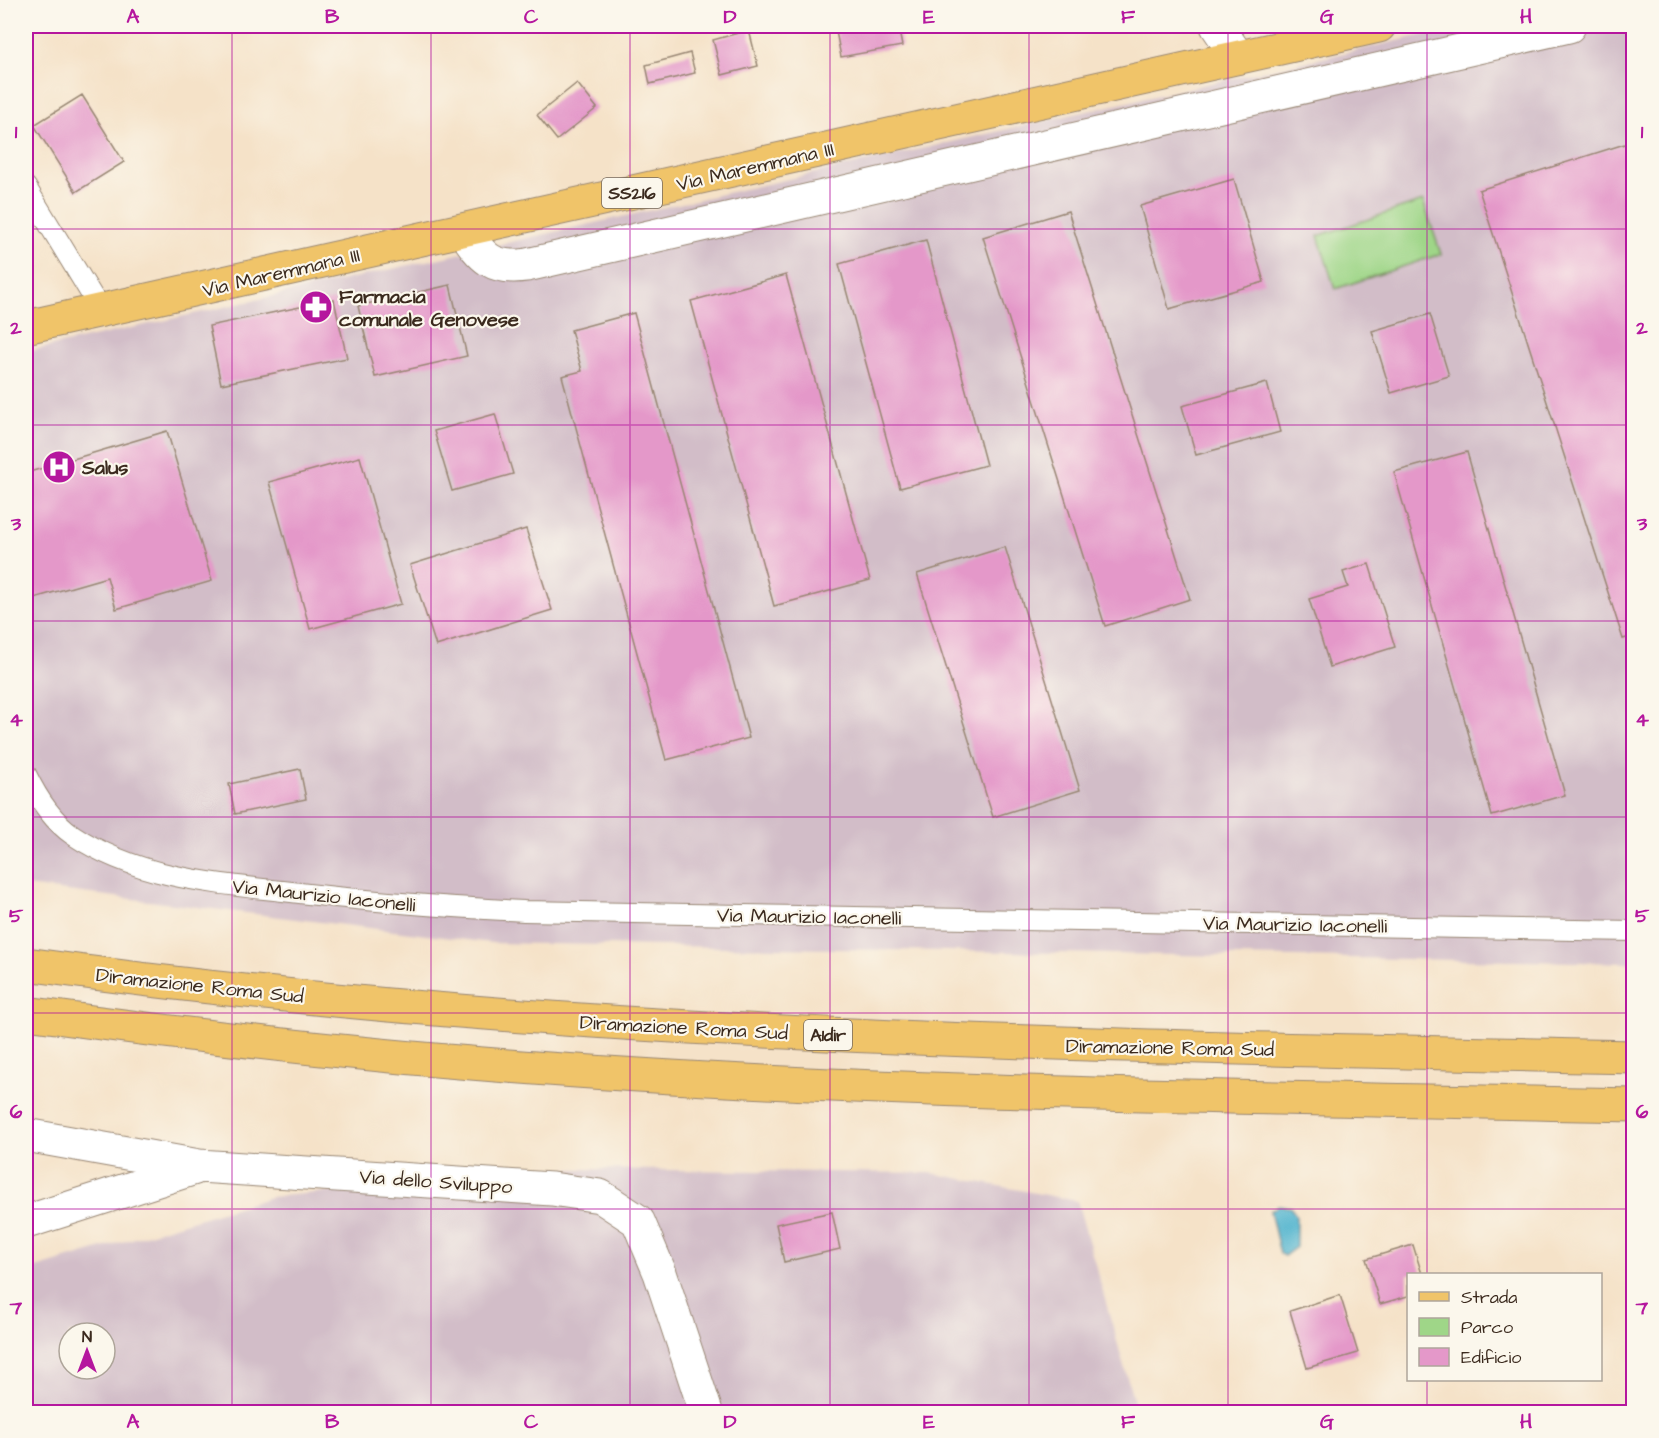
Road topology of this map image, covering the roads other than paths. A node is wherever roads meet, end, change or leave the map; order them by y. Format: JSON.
{"nodes":[{"id":1,"x":1216,"y":26,"type":"edge"},
{"id":2,"x":1379,"y":26,"type":"edge"},
{"id":3,"x":1569,"y":26,"type":"edge"},
{"id":4,"x":1238,"y":57,"type":"junction"},
{"id":5,"x":26,"y":188,"type":"edge"},
{"id":6,"x":464,"y":231,"type":"junction"},
{"id":7,"x":102,"y":312,"type":"junction"},
{"id":8,"x":26,"y":327,"type":"edge"},
{"id":9,"x":26,"y":774,"type":"edge"},
{"id":10,"x":1634,"y":931,"type":"edge"},
{"id":11,"x":26,"y":964,"type":"edge"},
{"id":12,"x":26,"y":1013,"type":"edge"},
{"id":13,"x":1634,"y":1057,"type":"edge"},
{"id":14,"x":1634,"y":1105,"type":"edge"},
{"id":15,"x":26,"y":1135,"type":"edge"},
{"id":16,"x":199,"y":1166,"type":"junction"},
{"id":17,"x":26,"y":1222,"type":"edge"},
{"id":18,"x":706,"y":1413,"type":"edge"}],
"edges":[{"from":1,"to":4,"type":"street"},
{"from":2,"to":4,"type":"main road","name":"Via Maremmana III","number":"SS216"},
{"from":3,"to":6,"type":"street"},
{"from":4,"to":6,"type":"main road","name":"Via Maremmana III","number":"SS216"},
{"from":5,"to":7,"type":"lane"},
{"from":6,"to":7,"type":"main road","name":"Via Maremmana III","number":"SS216"},
{"from":7,"to":8,"type":"main road","name":"Via Maremmana III","number":"SS216"},
{"from":9,"to":10,"type":"lane","name":"Via Maurizio Iaconelli"},
{"from":11,"to":13,"type":"main road","name":"Diramazione Roma Sud","number":"A1dir"},
{"from":12,"to":14,"type":"main road"},
{"from":15,"to":16,"type":"street","name":"Via dello Sviluppo"},
{"from":16,"to":17,"type":"street"},
{"from":16,"to":18,"type":"street","name":"Via dello Sviluppo"}]}
